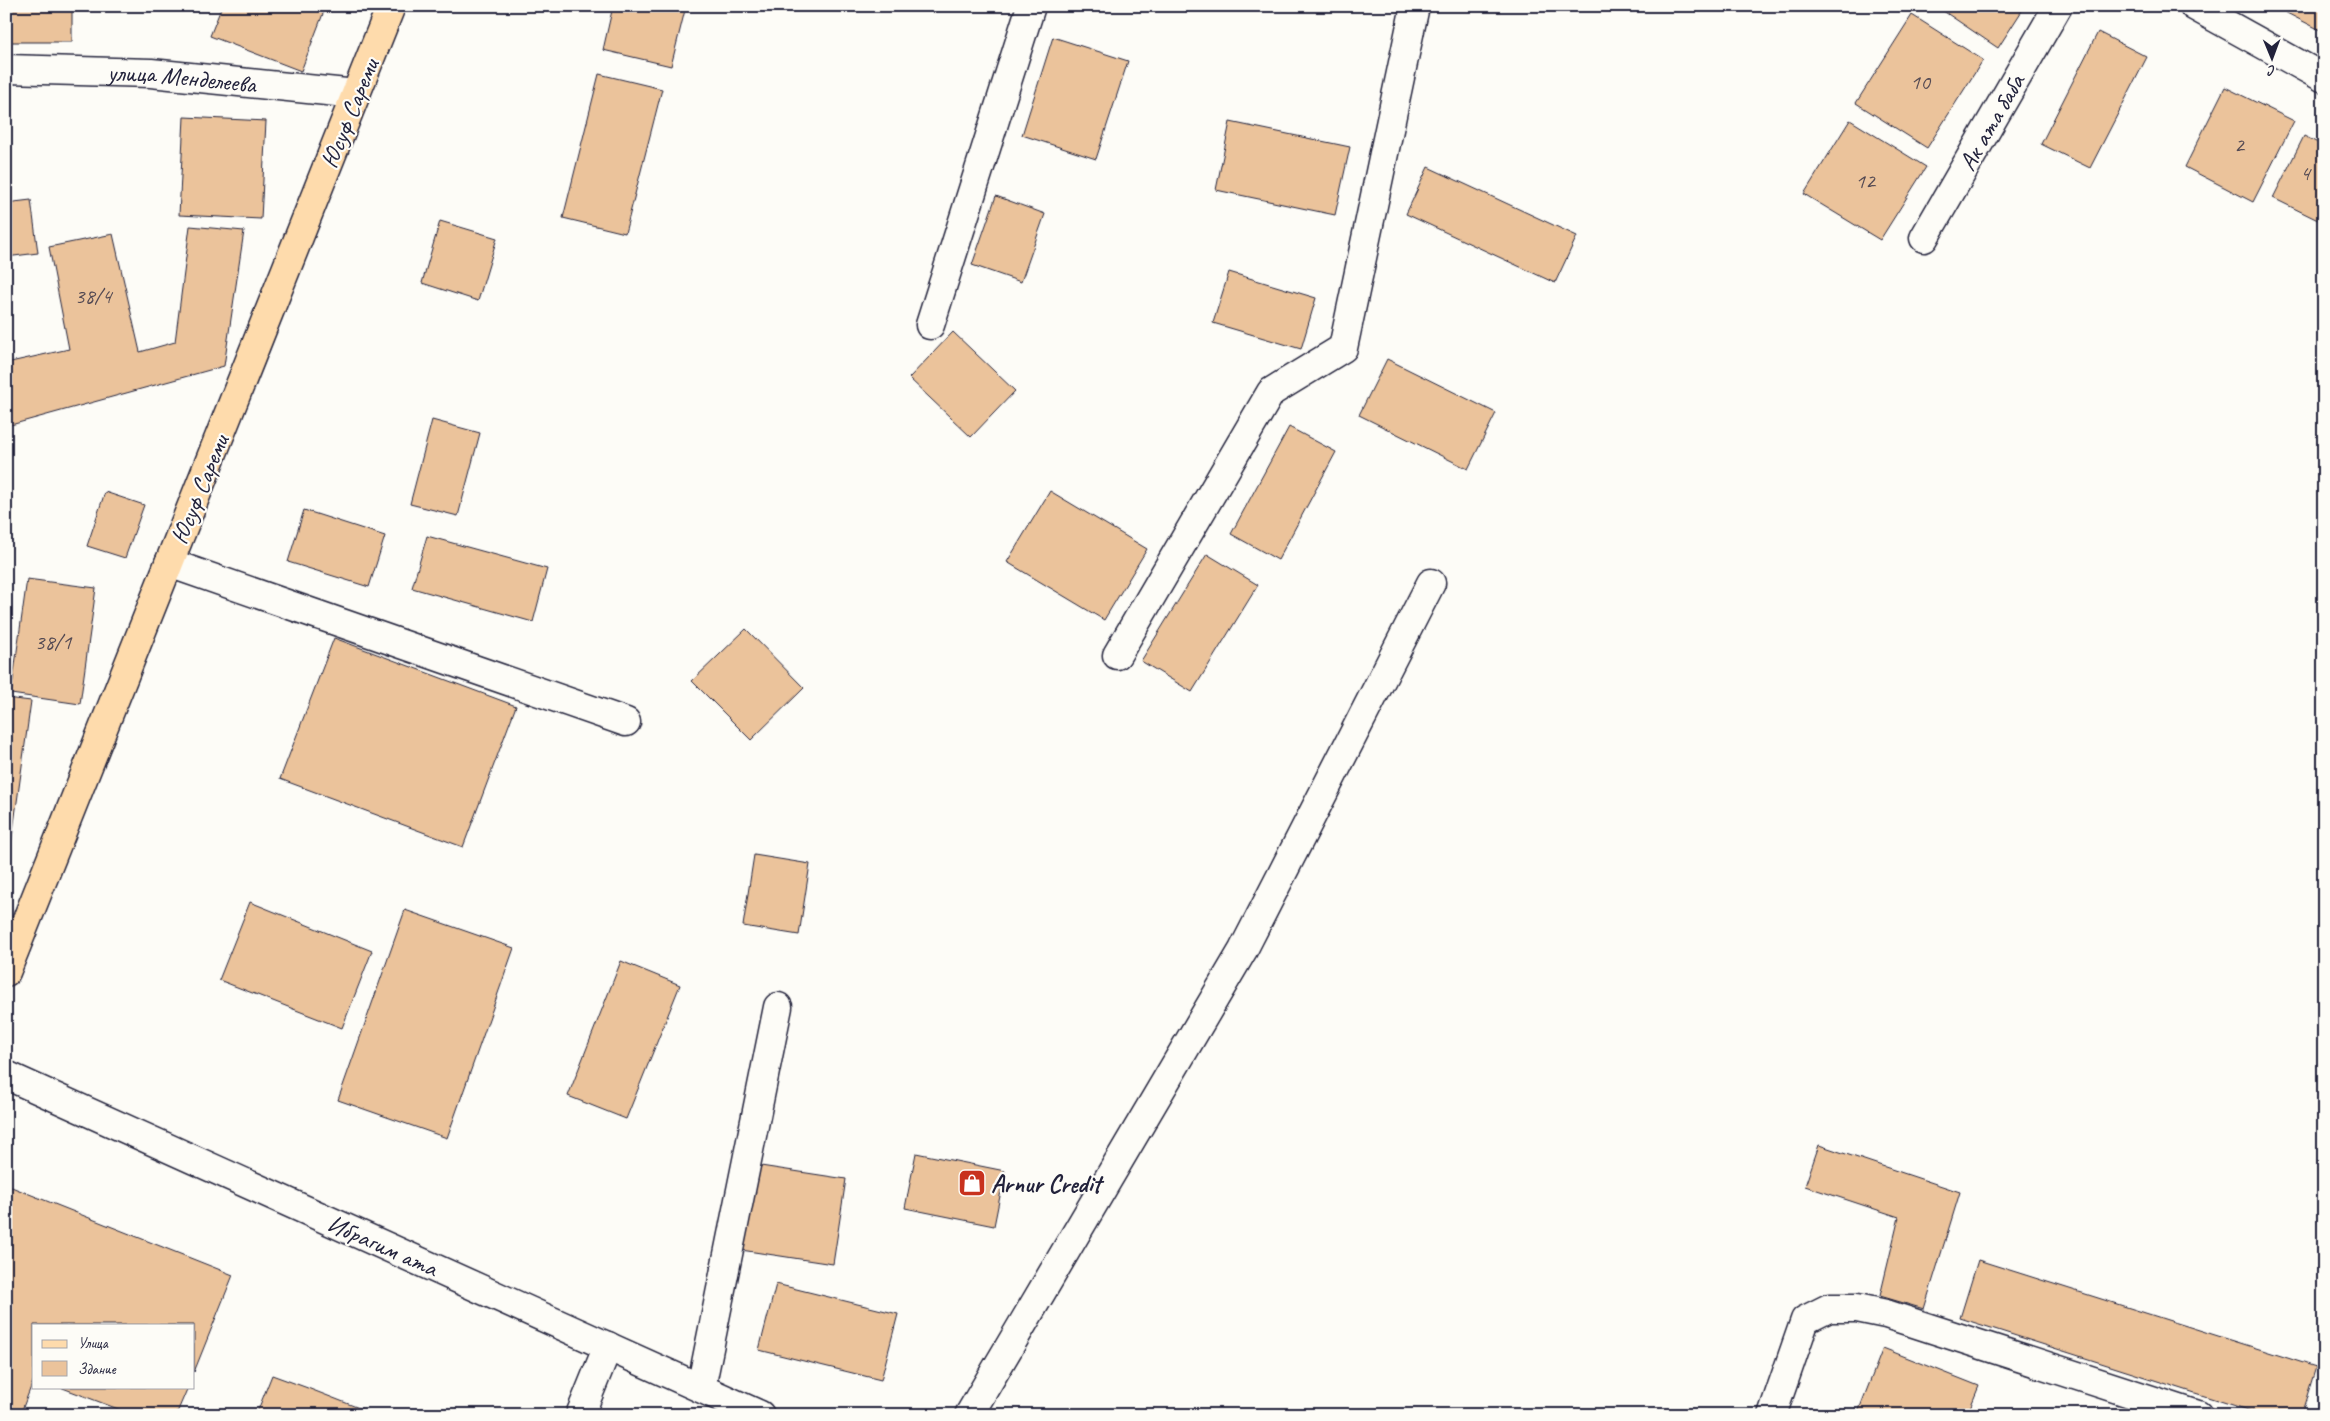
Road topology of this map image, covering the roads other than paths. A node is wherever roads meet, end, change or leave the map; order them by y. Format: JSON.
{"nodes":[{"id":1,"x":391,"y":6,"type":"edge"},
{"id":2,"x":1031,"y":6,"type":"edge"},
{"id":3,"x":1415,"y":6,"type":"edge"},
{"id":4,"x":2058,"y":6,"type":"edge"},
{"id":5,"x":2194,"y":6,"type":"edge"},
{"id":6,"x":6,"y":68,"type":"edge"},
{"id":7,"x":2324,"y":78,"type":"edge"},
{"id":8,"x":356,"y":94,"type":"junction"},
{"id":9,"x":1924,"y":238,"type":"dead end"},
{"id":10,"x":930,"y":325,"type":"dead end"},
{"id":11,"x":169,"y":563,"type":"junction"},
{"id":12,"x":1431,"y":583,"type":"dead end"},
{"id":13,"x":1117,"y":655,"type":"dead end"},
{"id":14,"x":626,"y":722,"type":"dead end"},
{"id":15,"x":6,"y":972,"type":"edge"},
{"id":16,"x":778,"y":1007,"type":"dead end"},
{"id":17,"x":6,"y":1075,"type":"edge"},
{"id":18,"x":608,"y":1346,"type":"junction"},
{"id":19,"x":701,"y":1388,"type":"junction"},
{"id":20,"x":580,"y":1415,"type":"edge"},
{"id":21,"x":760,"y":1415,"type":"edge"},
{"id":22,"x":969,"y":1415,"type":"edge"},
{"id":23,"x":1772,"y":1415,"type":"edge"},
{"id":24,"x":2198,"y":1415,"type":"edge"}],
"edges":[{"from":1,"to":8,"type":"main road","name":"Юсуф Сареми"},
{"from":2,"to":10,"type":"street"},
{"from":3,"to":13,"type":"street"},
{"from":4,"to":9,"type":"street","name":"Ак ата баба"},
{"from":5,"to":7,"type":"street"},
{"from":6,"to":8,"type":"street","name":"улица Менделеева"},
{"from":8,"to":11,"type":"main road","name":"Юсуф Сареми"},
{"from":11,"to":14,"type":"street"},
{"from":11,"to":15,"type":"main road","name":"Юсуф Сареми"},
{"from":12,"to":22,"type":"street"},
{"from":16,"to":19,"type":"street"},
{"from":17,"to":18,"type":"street","name":"Ибрагим ата"},
{"from":18,"to":19,"type":"street","name":"Ибрагим ата"},
{"from":18,"to":20,"type":"street"},
{"from":19,"to":21,"type":"street","name":"Ибрагим ата"},
{"from":23,"to":24,"type":"street"}]}
